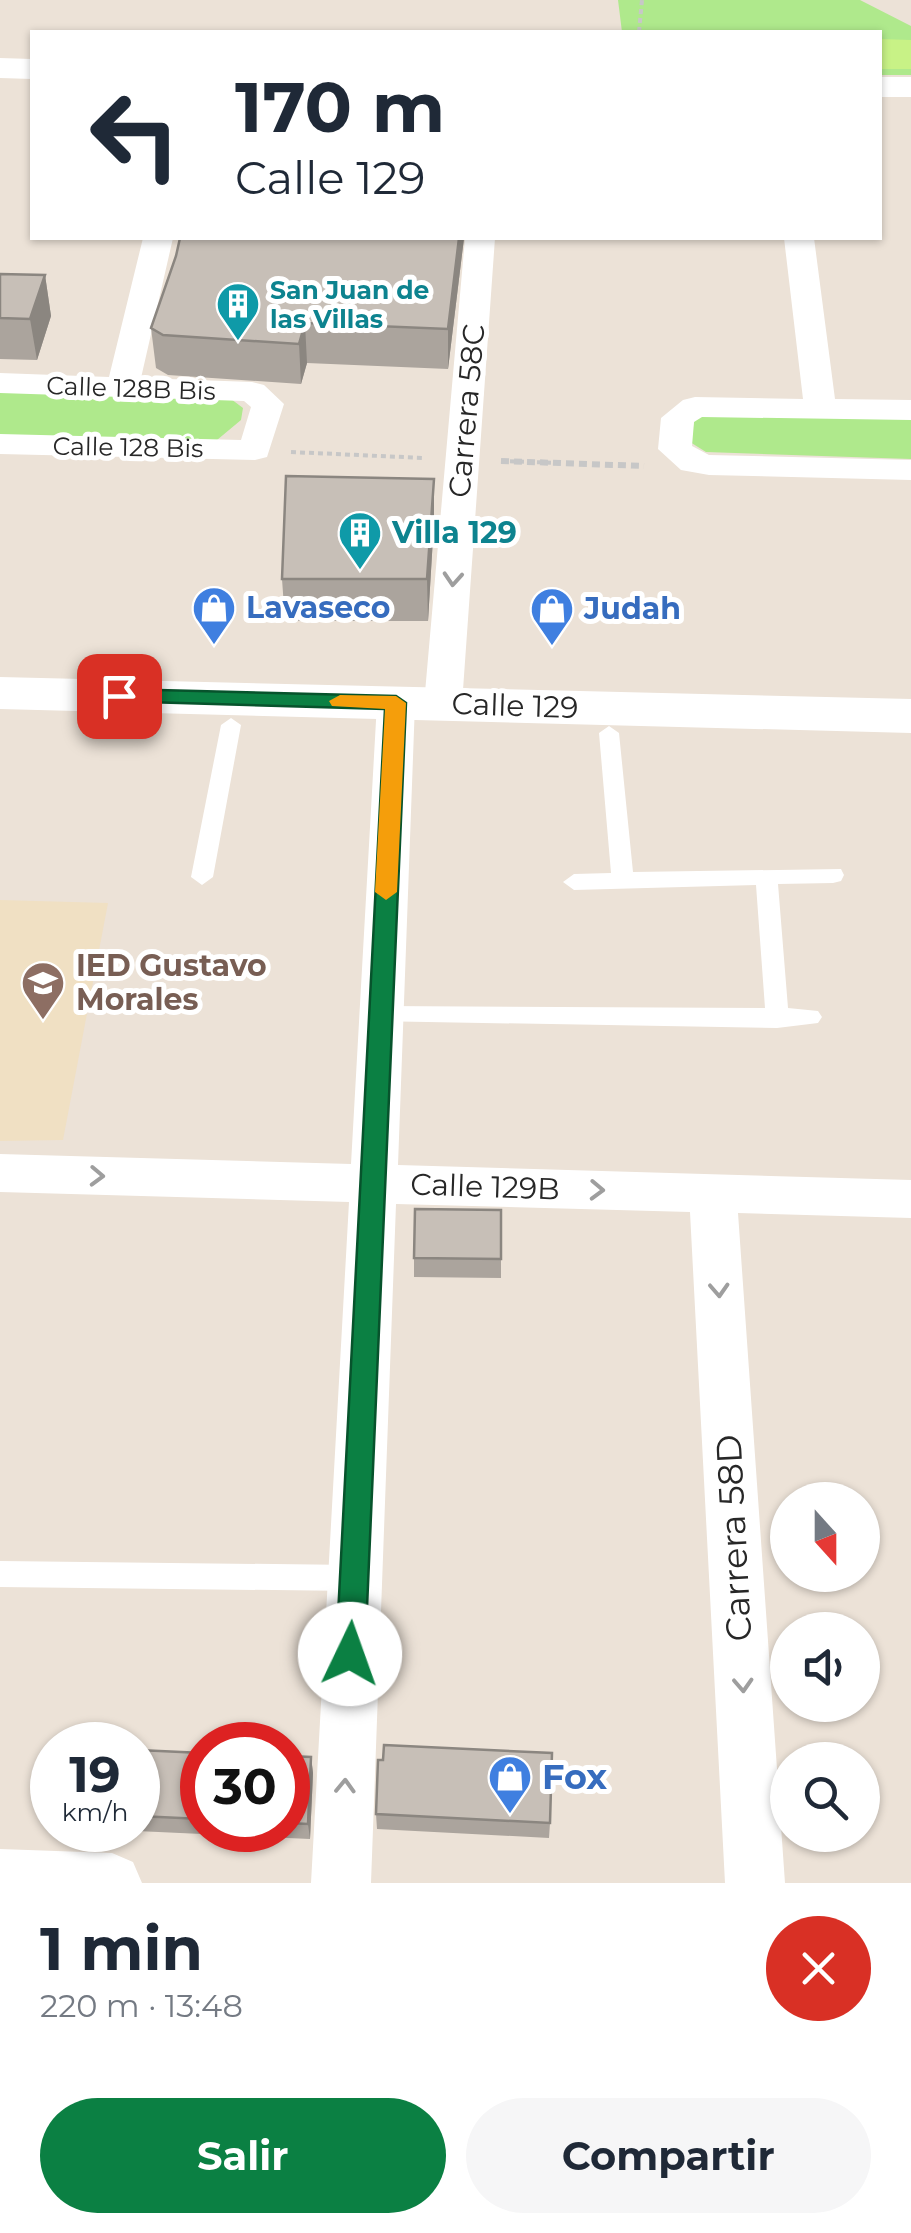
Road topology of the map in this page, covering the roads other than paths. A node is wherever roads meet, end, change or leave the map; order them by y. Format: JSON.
{"nodes":[{"id":1,"x":0,"y":68,"type":"edge"},
{"id":2,"x":30,"y":69,"type":"edge"},
{"id":3,"x":882,"y":87,"type":"edge"},
{"id":4,"x":911,"y":88,"type":"edge"},
{"id":5,"x":158,"y":240,"type":"edge"},
{"id":6,"x":480,"y":240,"type":"edge"},
{"id":7,"x":799,"y":240,"type":"edge"},
{"id":8,"x":0,"y":383,"type":"edge"},
{"id":9,"x":124,"y":387,"type":"junction"},
{"id":10,"x":820,"y":407,"type":"junction"},
{"id":11,"x":911,"y":410,"type":"edge"},
{"id":12,"x":0,"y":444,"type":"edge"},
{"id":13,"x":255,"y":450,"type":"joint"},
{"id":14,"x":911,"y":470,"type":"edge"},
{"id":15,"x":0,"y":693,"type":"edge"},
{"id":16,"x":411,"y":712,"type":"junction"},
{"id":17,"x":911,"y":716,"type":"edge"},
{"id":18,"x":0,"y":719,"type":"edge"},
{"id":19,"x":231,"y":725,"type":"junction"},
{"id":20,"x":609,"y":733,"type":"junction"},
{"id":21,"x":911,"y":741,"type":"edge"},
{"id":22,"x":833,"y":875,"type":"dead end"},
{"id":23,"x":202,"y":877,"type":"dead end"},
{"id":24,"x":766,"y":877,"type":"junction"},
{"id":25,"x":574,"y":882,"type":"dead end"},
{"id":26,"x":623,"y":882,"type":"junction"},
{"id":27,"x":380,"y":1015,"type":"junction"},
{"id":28,"x":810,"y":1017,"type":"dead end"},
{"id":29,"x":777,"y":1019,"type":"junction"},
{"id":30,"x":0,"y":1173,"type":"edge"},
{"id":31,"x":370,"y":1183,"type":"junction"},
{"id":32,"x":713,"y":1193,"type":"junction"},
{"id":33,"x":911,"y":1199,"type":"edge"},
{"id":34,"x":0,"y":1574,"type":"edge"},
{"id":35,"x":354,"y":1578,"type":"junction"},
{"id":36,"x":0,"y":1878,"type":"edge"},
{"id":37,"x":112,"y":1883,"type":"edge"},
{"id":38,"x":341,"y":1883,"type":"edge"},
{"id":39,"x":755,"y":1883,"type":"edge"}],
"edges":[{"from":1,"to":2,"type":"street"},
{"from":3,"to":4,"type":"street"},
{"from":5,"to":9,"type":"street"},
{"from":6,"to":16,"type":"street","name":"Carrera 58C","one_way":true},
{"from":7,"to":10,"type":"street"},
{"from":8,"to":9,"type":"street","name":"Calle 128B Bis"},
{"from":9,"to":13,"type":"street","name":"Calle 128B Bis"},
{"from":10,"to":11,"type":"street"},
{"from":10,"to":14,"type":"street"},
{"from":12,"to":13,"type":"street","name":"Calle 128 Bis"},
{"from":15,"to":16,"type":"main road","name":"Calle 129"},
{"from":16,"to":17,"type":"main road","name":"Calle 129"},
{"from":16,"to":19,"type":"main road","name":"Calle 129"},
{"from":16,"to":20,"type":"main road","name":"Calle 129"},
{"from":16,"to":27,"type":"street","name":"Carrera 58C"},
{"from":18,"to":19,"type":"main road","name":"Calle 129"},
{"from":19,"to":23,"type":"lane"},
{"from":20,"to":21,"type":"main road","name":"Calle 129"},
{"from":20,"to":26,"type":"lane"},
{"from":22,"to":24,"type":"lane"},
{"from":24,"to":26,"type":"lane"},
{"from":24,"to":29,"type":"lane"},
{"from":25,"to":26,"type":"lane"},
{"from":27,"to":29,"type":"lane"},
{"from":27,"to":31,"type":"street","name":"Carrera 58C"},
{"from":28,"to":29,"type":"lane"},
{"from":30,"to":31,"type":"street","name":"Calle 129B","one_way":true},
{"from":31,"to":32,"type":"street","name":"Calle 129B","one_way":true},
{"from":31,"to":35,"type":"street","name":"Carrera 58C"},
{"from":32,"to":33,"type":"street","name":"Calle 129B"},
{"from":32,"to":39,"type":"street","name":"Carrera 58D","one_way":true},
{"from":34,"to":35,"type":"lane"},
{"from":38,"to":35,"type":"street","name":"Carrera 58C","one_way":true},
{"from":36,"to":37,"type":"street"}]}
